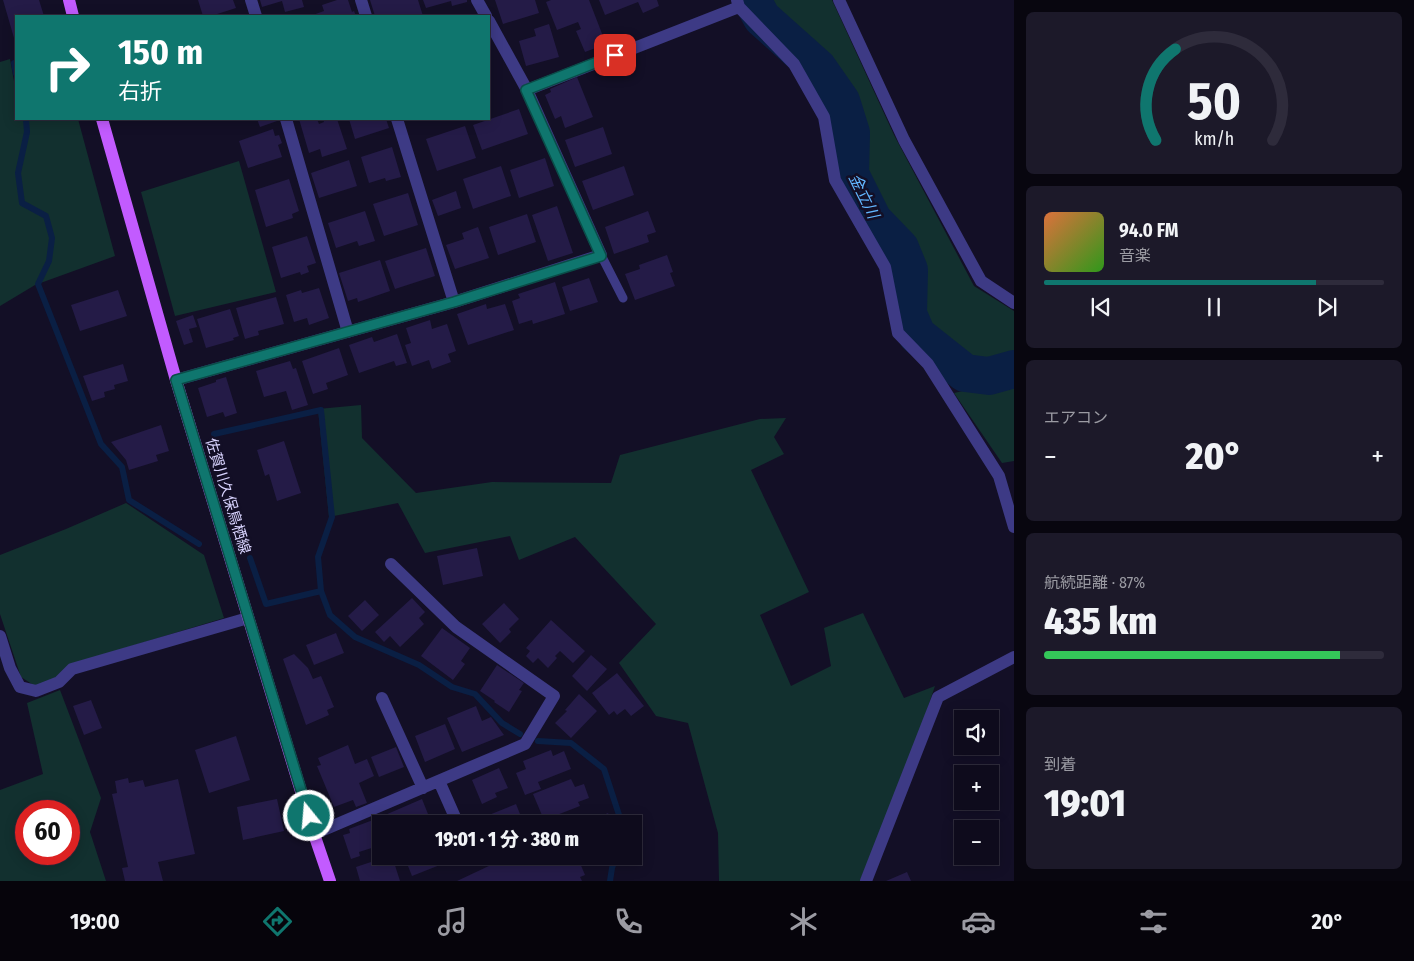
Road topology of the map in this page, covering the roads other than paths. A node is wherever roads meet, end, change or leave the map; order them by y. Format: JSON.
{"nodes":[{"id":1,"x":68,"y":0,"type":"edge"},
{"id":2,"x":252,"y":0,"type":"edge"},
{"id":3,"x":361,"y":0,"type":"edge"},
{"id":4,"x":477,"y":0,"type":"edge"},
{"id":5,"x":839,"y":0,"type":"edge"},
{"id":6,"x":738,"y":4,"type":"edge"},
{"id":7,"x":73,"y":15,"type":"edge"},
{"id":8,"x":256,"y":15,"type":"edge"},
{"id":9,"x":366,"y":15,"type":"edge"},
{"id":10,"x":485,"y":15,"type":"edge"},
{"id":11,"x":490,"y":23,"type":"edge"},
{"id":12,"x":526,"y":90,"type":"junction"},
{"id":13,"x":102,"y":120,"type":"edge"},
{"id":14,"x":286,"y":120,"type":"edge"},
{"id":15,"x":397,"y":120,"type":"edge"},
{"id":16,"x":601,"y":256,"type":"junction"},
{"id":17,"x":623,"y":298,"type":"dead end"},
{"id":18,"x":454,"y":302,"type":"junction"},
{"id":19,"x":1014,"y":302,"type":"edge"},
{"id":20,"x":348,"y":332,"type":"junction"},
{"id":21,"x":176,"y":380,"type":"junction"},
{"id":22,"x":1014,"y":527,"type":"edge"},
{"id":23,"x":391,"y":564,"type":"dead end"},
{"id":24,"x":248,"y":618,"type":"junction"},
{"id":25,"x":0,"y":636,"type":"edge"},
{"id":26,"x":1014,"y":657,"type":"edge"},
{"id":27,"x":382,"y":698,"type":"dead end"},
{"id":28,"x":439,"y":781,"type":"junction"},
{"id":29,"x":423,"y":788,"type":"junction"},
{"id":30,"x":454,"y":815,"type":"edge"},
{"id":31,"x":314,"y":834,"type":"junction"},
{"id":32,"x":330,"y":881,"type":"edge"},
{"id":33,"x":866,"y":881,"type":"edge"}],
"edges":[{"from":1,"to":7,"type":"main road"},
{"from":2,"to":8,"type":"street"},
{"from":3,"to":9,"type":"street"},
{"from":4,"to":10,"type":"street"},
{"from":5,"to":19,"type":"street"},
{"from":6,"to":12,"type":"street"},
{"from":6,"to":22,"type":"street"},
{"from":11,"to":12,"type":"street"},
{"from":12,"to":16,"type":"street"},
{"from":13,"to":21,"type":"main road","name":"佐賀川久保鳥栖線"},
{"from":14,"to":20,"type":"street"},
{"from":15,"to":18,"type":"street"},
{"from":16,"to":17,"type":"lane"},
{"from":16,"to":18,"type":"street"},
{"from":18,"to":20,"type":"street"},
{"from":20,"to":21,"type":"street"},
{"from":21,"to":24,"type":"main road","name":"佐賀川久保鳥栖線"},
{"from":23,"to":28,"type":"street"},
{"from":24,"to":25,"type":"street"},
{"from":24,"to":31,"type":"main road","name":"佐賀川久保鳥栖線"},
{"from":26,"to":33,"type":"street"},
{"from":27,"to":29,"type":"street"},
{"from":28,"to":29,"type":"street"},
{"from":28,"to":30,"type":"street"},
{"from":29,"to":31,"type":"street"},
{"from":31,"to":32,"type":"main road","name":"佐賀川久保鳥栖線"}]}
